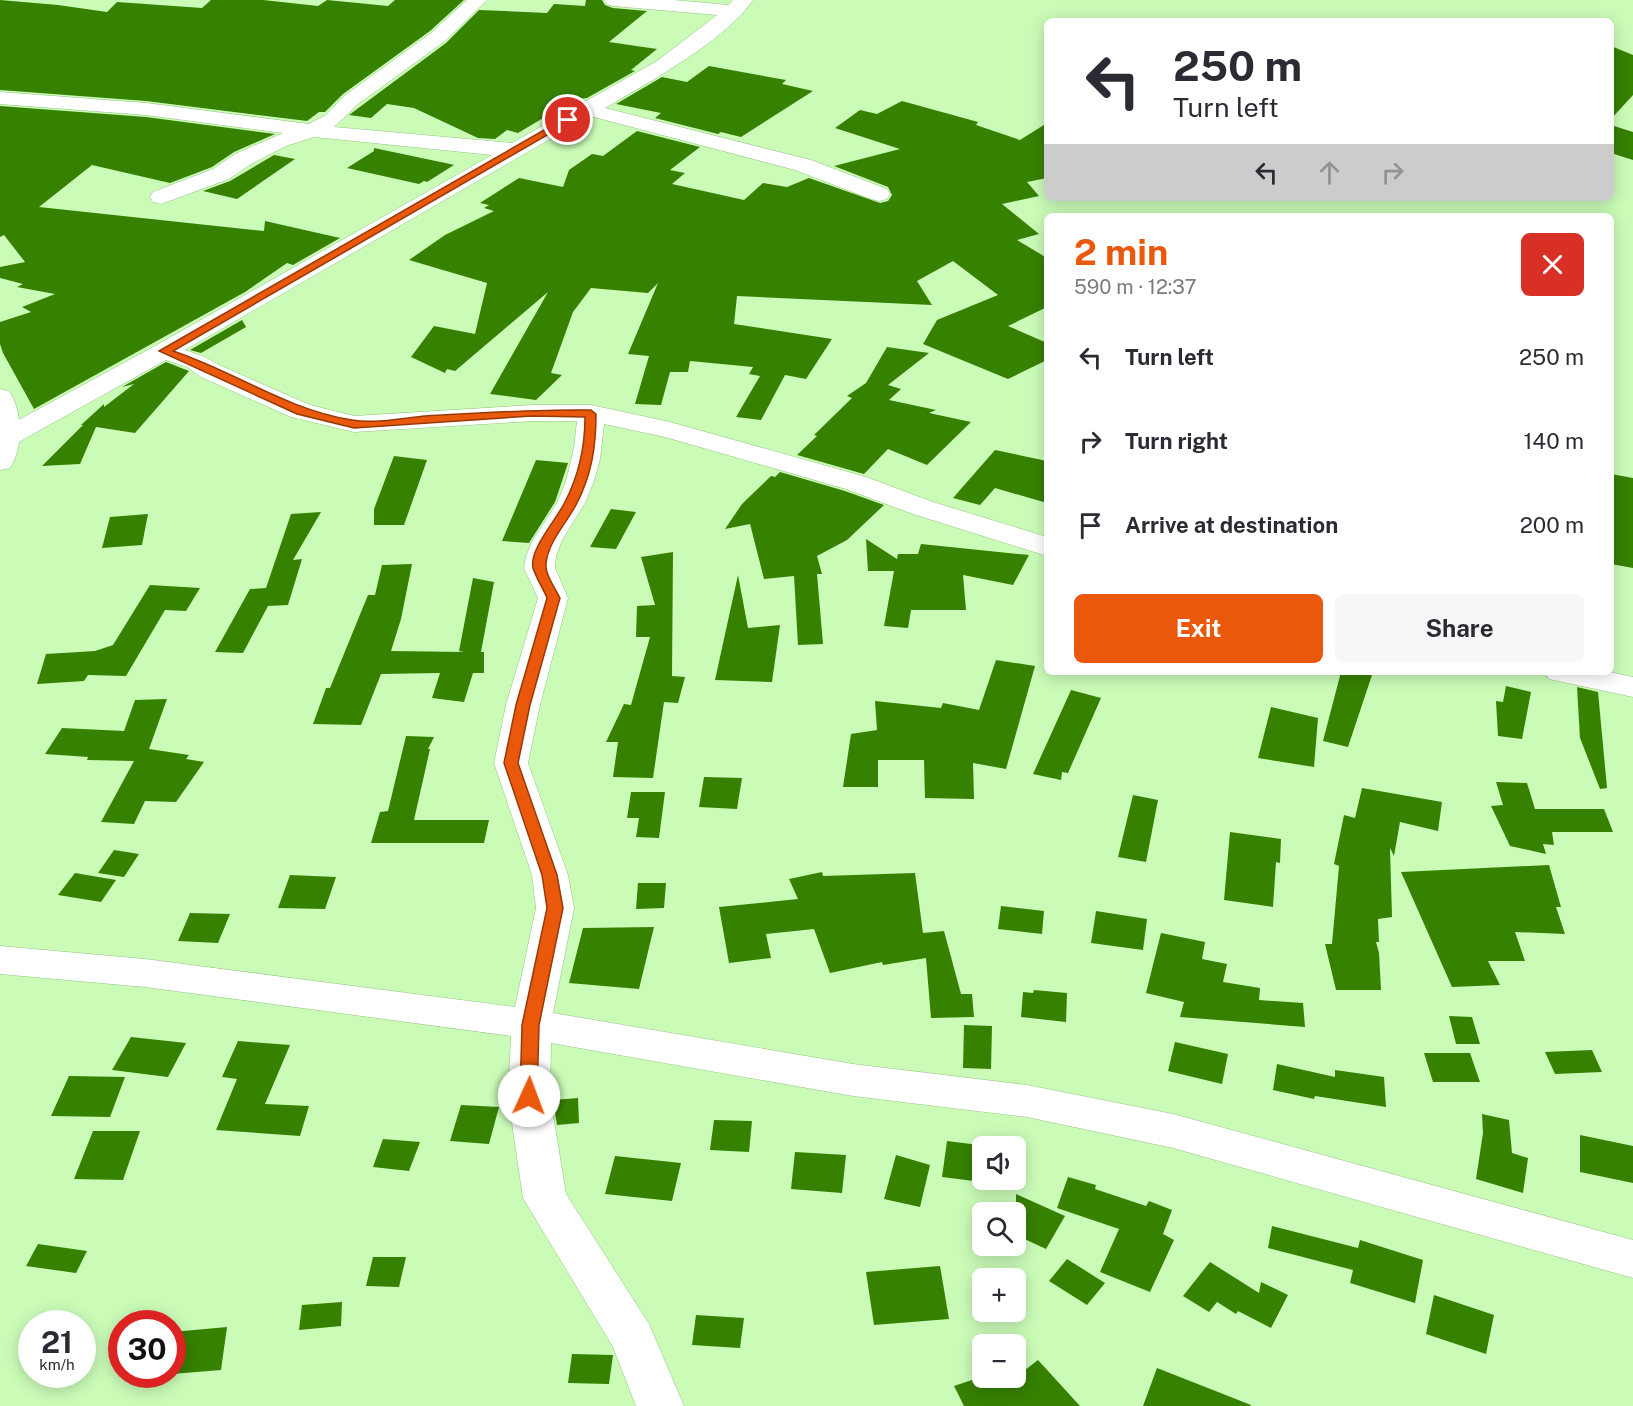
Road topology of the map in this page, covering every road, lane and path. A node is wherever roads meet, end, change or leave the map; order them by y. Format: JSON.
{"nodes":[{"id":1,"x":478,"y":0,"type":"edge"},
{"id":2,"x":613,"y":0,"type":"edge"},
{"id":3,"x":739,"y":5,"type":"edge"},
{"id":4,"x":0,"y":98,"type":"edge"},
{"id":5,"x":586,"y":109,"type":"junction"},
{"id":6,"x":311,"y":131,"type":"junction"},
{"id":7,"x":514,"y":150,"type":"junction"},
{"id":8,"x":879,"y":194,"type":"dead end"},
{"id":9,"x":160,"y":197,"type":"dead end"},
{"id":10,"x":164,"y":351,"type":"junction"},
{"id":11,"x":0,"y":397,"type":"edge"},
{"id":12,"x":591,"y":414,"type":"junction"},
{"id":13,"x":3,"y":450,"type":"edge"},
{"id":14,"x":1044,"y":546,"type":"edge"},
{"id":15,"x":1575,"y":675,"type":"edge"},
{"id":16,"x":1633,"y":687,"type":"edge"},
{"id":17,"x":0,"y":960,"type":"edge"},
{"id":18,"x":531,"y":1025,"type":"junction"},
{"id":19,"x":1633,"y":1259,"type":"edge"},
{"id":20,"x":660,"y":1406,"type":"edge"}],
"edges":[{"from":1,"to":6,"type":"street"},
{"from":2,"to":3,"type":"street"},
{"from":3,"to":5,"type":"street"},
{"from":4,"to":6,"type":"street"},
{"from":5,"to":7,"type":"street"},
{"from":5,"to":8,"type":"street"},
{"from":6,"to":7,"type":"street"},
{"from":6,"to":9,"type":"street"},
{"from":7,"to":10,"type":"street"},
{"from":10,"to":12,"type":"street"},
{"from":10,"to":13,"type":"street"},
{"from":11,"to":13,"type":"street"},
{"from":12,"to":14,"type":"street"},
{"from":12,"to":18,"type":"street"},
{"from":15,"to":16,"type":"street"},
{"from":17,"to":18,"type":"street"},
{"from":18,"to":19,"type":"street"},
{"from":18,"to":20,"type":"street"}]}
